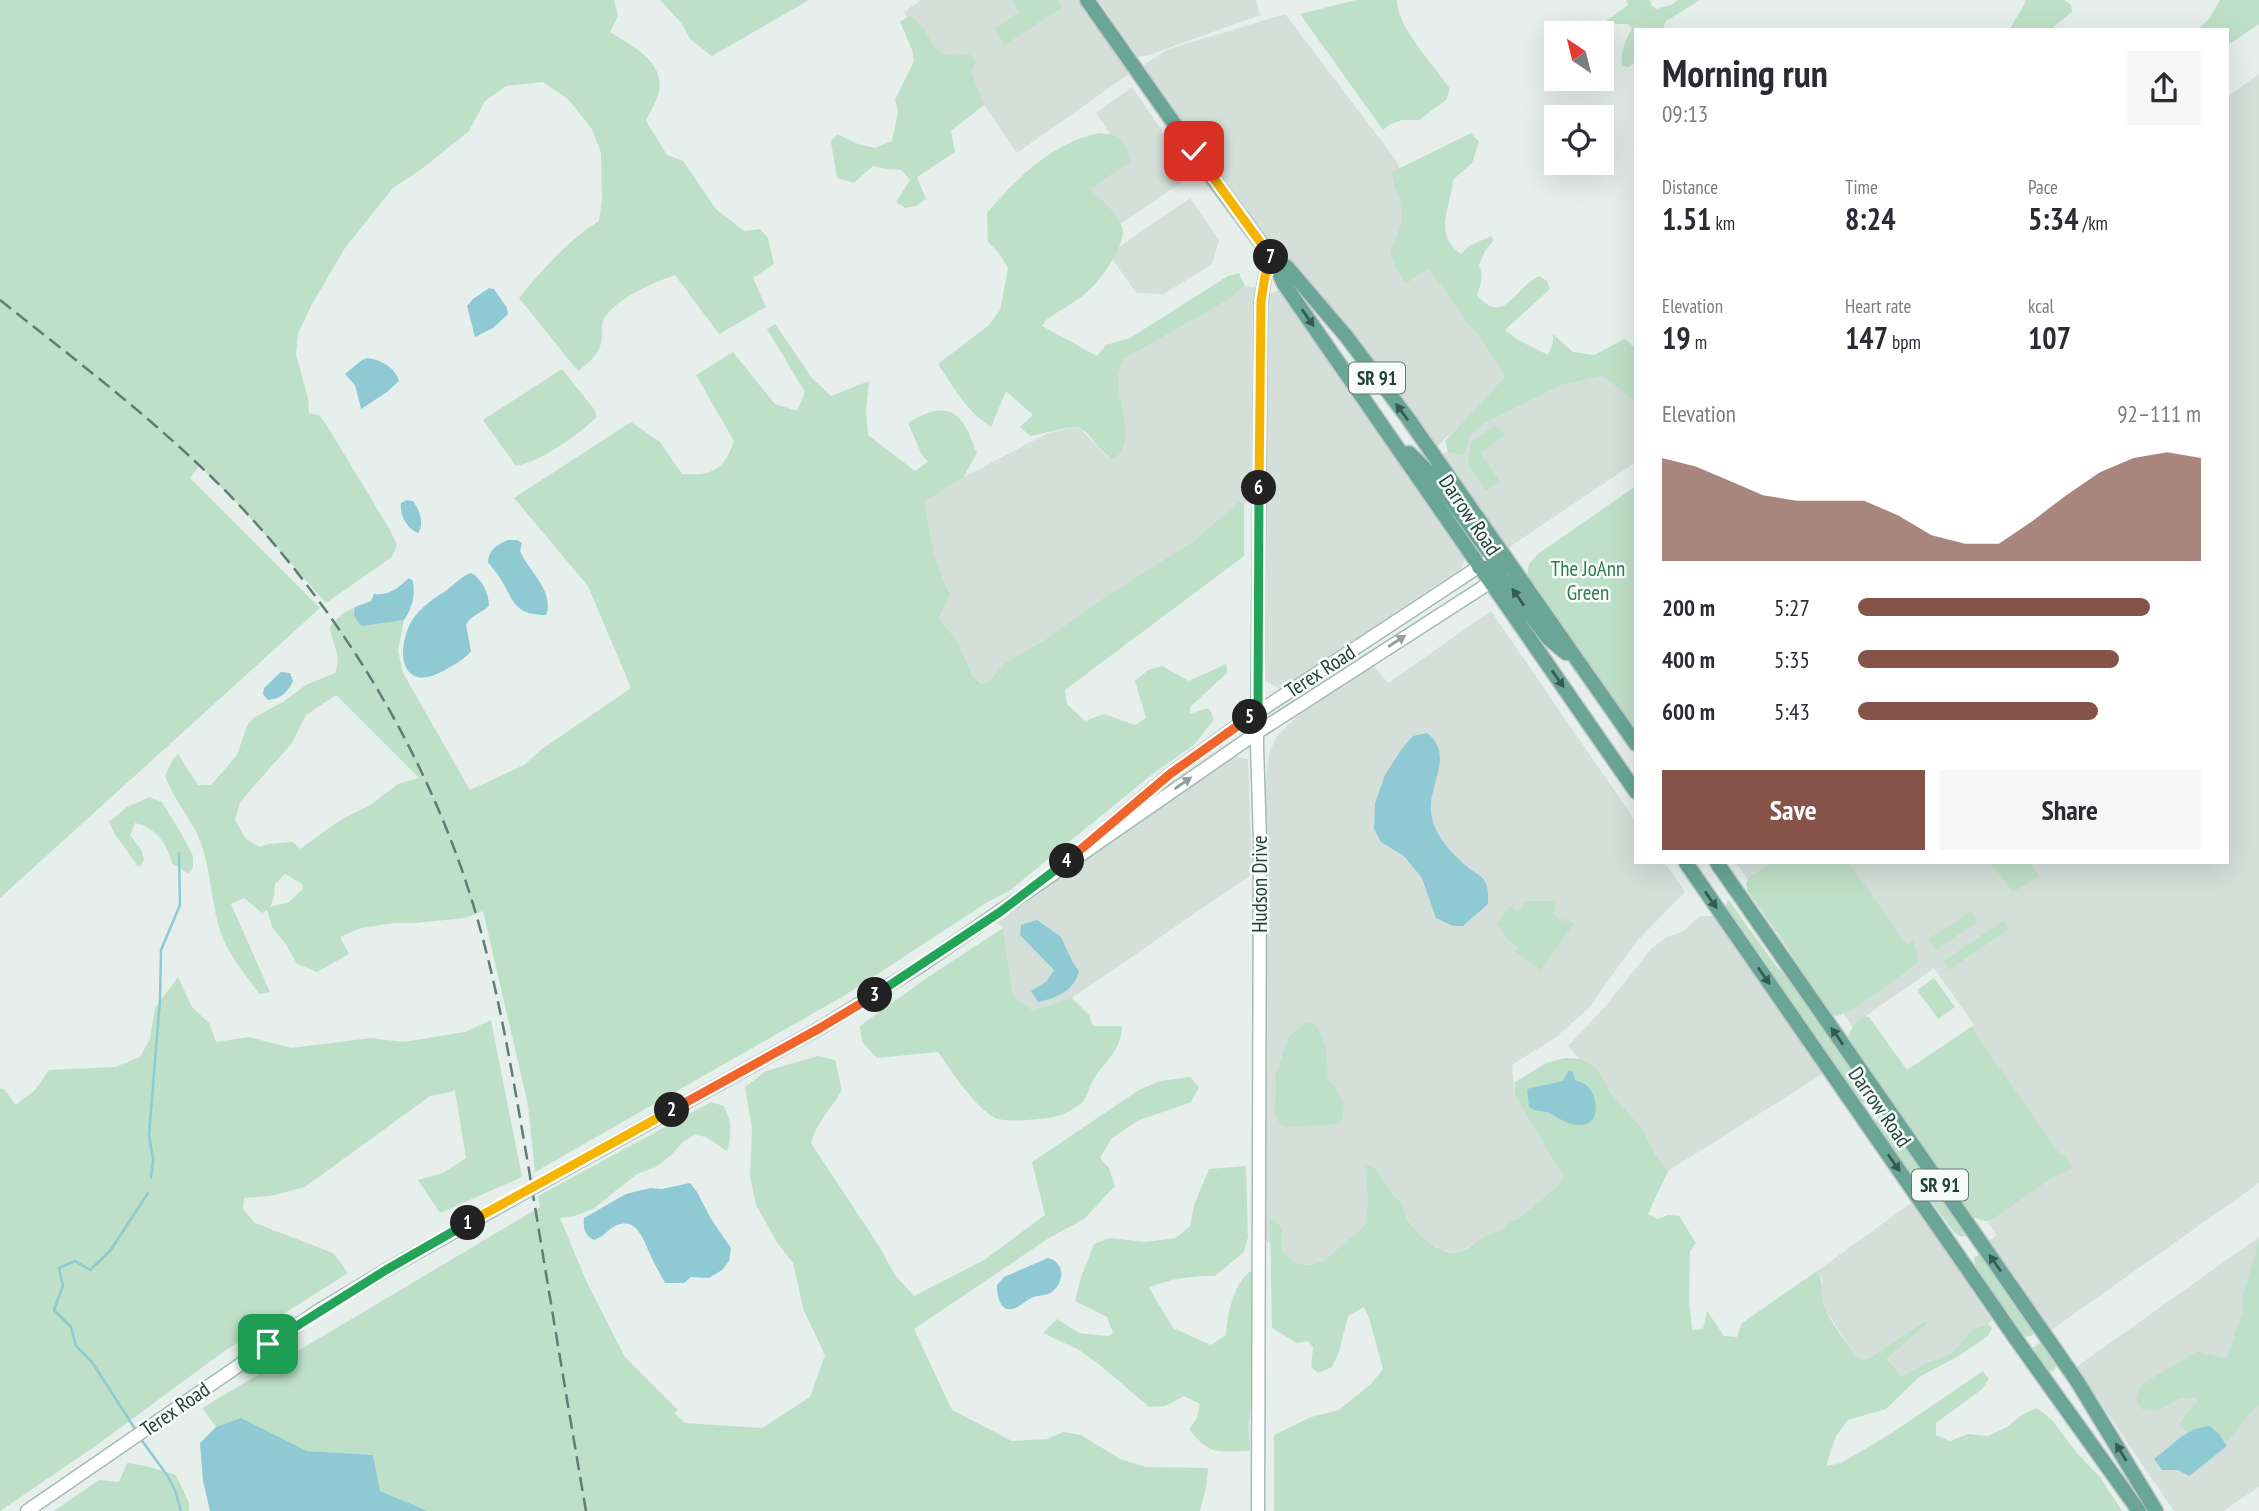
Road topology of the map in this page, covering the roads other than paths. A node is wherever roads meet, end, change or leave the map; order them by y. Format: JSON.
{"nodes":[{"id":1,"x":1087,"y":0,"type":"edge"},
{"id":2,"x":1273,"y":259,"type":"junction"},
{"id":3,"x":1346,"y":336,"type":"junction"},
{"id":4,"x":1329,"y":348,"type":"junction"},
{"id":5,"x":1394,"y":442,"type":"junction"},
{"id":6,"x":1427,"y":446,"type":"junction"},
{"id":7,"x":1413,"y":456,"type":"junction"},
{"id":8,"x":1497,"y":555,"type":"junction"},
{"id":9,"x":1479,"y":567,"type":"junction"},
{"id":10,"x":1501,"y":575,"type":"junction"},
{"id":11,"x":1258,"y":712,"type":"junction"},
{"id":12,"x":1258,"y":732,"type":"junction"},
{"id":13,"x":1634,"y":741,"type":"edge"},
{"id":14,"x":1634,"y":789,"type":"edge"},
{"id":15,"x":1687,"y":864,"type":"edge"},
{"id":16,"x":1718,"y":864,"type":"edge"},
{"id":17,"x":1046,"y":879,"type":"junction"},
{"id":18,"x":1883,"y":1102,"type":"junction"},
{"id":19,"x":1862,"y":1117,"type":"junction"},
{"id":20,"x":1979,"y":1240,"type":"junction"},
{"id":21,"x":1958,"y":1255,"type":"junction"},
{"id":22,"x":2043,"y":1332,"type":"junction"},
{"id":23,"x":2021,"y":1347,"type":"junction"},
{"id":24,"x":2067,"y":1367,"type":"junction"},
{"id":25,"x":2046,"y":1381,"type":"junction"},
{"id":26,"x":27,"y":1511,"type":"edge"},
{"id":27,"x":1258,"y":1511,"type":"edge"},
{"id":28,"x":2139,"y":1511,"type":"edge"},
{"id":29,"x":2156,"y":1511,"type":"edge"}],
"edges":[{"from":1,"to":2,"type":"main road","name":"Darrow Road","number":"SR 91"},
{"from":2,"to":3,"type":"main road","name":"Darrow Road","number":"SR 91"},
{"from":2,"to":4,"type":"main road","name":"Darrow Road","number":"SR 91","one_way":true},
{"from":2,"to":11,"type":"main road","name":"Hudson Drive"},
{"from":3,"to":4,"type":"main road"},
{"from":6,"to":3,"type":"main road","name":"Darrow Road","number":"SR 91","one_way":true},
{"from":4,"to":5,"type":"main road","name":"Darrow Road","number":"SR 91"},
{"from":5,"to":7,"type":"main road"},
{"from":5,"to":9,"type":"main road","name":"Darrow Road","number":"SR 91"},
{"from":6,"to":7,"type":"main road"},
{"from":6,"to":8,"type":"main road","name":"Darrow Road","number":"SR 91"},
{"from":7,"to":8,"type":"main road"},
{"from":8,"to":9,"type":"main road","name":"Terex Road"},
{"from":8,"to":10,"type":"main road","name":"Darrow Road","number":"SR 91"},
{"from":9,"to":10,"type":"main road","name":"Darrow Road","number":"SR 91"},
{"from":9,"to":11,"type":"main road","name":"Terex Road"},
{"from":12,"to":10,"type":"main road","name":"Terex Road","one_way":true},
{"from":13,"to":10,"type":"main road","name":"Darrow Road","number":"SR 91","one_way":true},
{"from":10,"to":14,"type":"main road","name":"Darrow Road","number":"SR 91","one_way":true},
{"from":11,"to":12,"type":"main road","name":"Hudson Drive"},
{"from":11,"to":17,"type":"main road","name":"Terex Road"},
{"from":17,"to":12,"type":"main road","name":"Terex Road","one_way":true},
{"from":12,"to":27,"type":"main road","name":"Hudson Drive"},
{"from":15,"to":19,"type":"main road","name":"Darrow Road","number":"SR 91","one_way":true},
{"from":18,"to":16,"type":"main road","name":"Darrow Road","number":"SR 91","one_way":true},
{"from":17,"to":26,"type":"main road","name":"Terex Road","bridge":true},
{"from":18,"to":19,"type":"main road"},
{"from":18,"to":20,"type":"main road","name":"Darrow Road","number":"SR 91"},
{"from":19,"to":21,"type":"main road","name":"Darrow Road","number":"SR 91","one_way":true},
{"from":20,"to":21,"type":"main road"},
{"from":22,"to":20,"type":"main road","name":"Darrow Road","number":"SR 91","one_way":true},
{"from":21,"to":23,"type":"main road","name":"Darrow Road","number":"SR 91"},
{"from":22,"to":23,"type":"main road"},
{"from":22,"to":24,"type":"main road","name":"Darrow Road","number":"SR 91"},
{"from":23,"to":25,"type":"main road","name":"Darrow Road","number":"SR 91"},
{"from":24,"to":25,"type":"main road"},
{"from":29,"to":24,"type":"main road","name":"Darrow Road","number":"SR 91","one_way":true},
{"from":25,"to":28,"type":"main road","name":"Darrow Road","number":"SR 91"}]}
